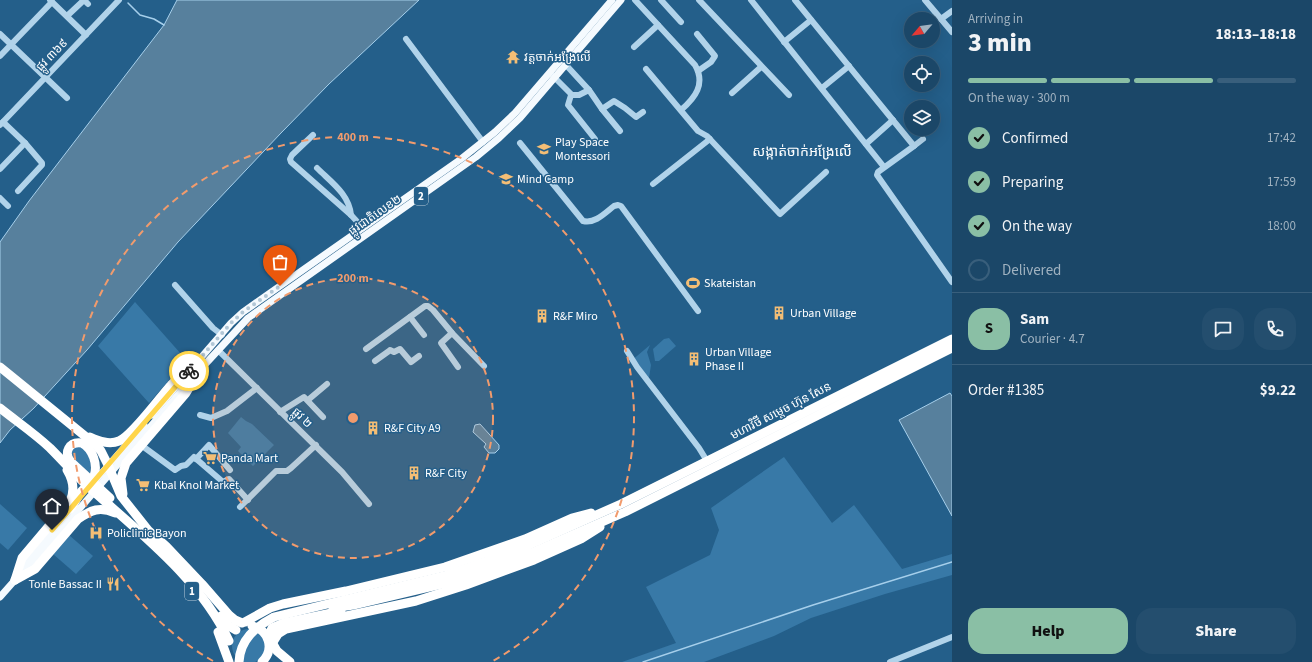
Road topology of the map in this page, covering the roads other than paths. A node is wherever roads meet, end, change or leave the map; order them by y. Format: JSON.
{"nodes":[{"id":1,"x":120,"y":0,"type":"edge"},
{"id":2,"x":612,"y":0,"type":"edge"},
{"id":3,"x":621,"y":0,"type":"edge"},
{"id":4,"x":636,"y":0,"type":"edge"},
{"id":5,"x":661,"y":0,"type":"edge"},
{"id":6,"x":699,"y":0,"type":"edge"},
{"id":7,"x":752,"y":0,"type":"edge"},
{"id":8,"x":796,"y":0,"type":"edge"},
{"id":9,"x":925,"y":0,"type":"edge"},
{"id":10,"x":51,"y":1,"type":"edge"},
{"id":11,"x":88,"y":4,"type":"dead end"},
{"id":12,"x":952,"y":10,"type":"edge"},
{"id":13,"x":67,"y":16,"type":"junction"},
{"id":14,"x":941,"y":19,"type":"junction"},
{"id":15,"x":811,"y":20,"type":"junction"},
{"id":16,"x":680,"y":22,"type":"dead end"},
{"id":17,"x":658,"y":25,"type":"junction"},
{"id":18,"x":952,"y":32,"type":"edge"},
{"id":19,"x":0,"y":34,"type":"edge"},
{"id":20,"x":697,"y":34,"type":"dead end"},
{"id":21,"x":86,"y":35,"type":"junction"},
{"id":22,"x":406,"y":39,"type":"dead end"},
{"id":23,"x":784,"y":42,"type":"junction"},
{"id":24,"x":11,"y":44,"type":"junction"},
{"id":25,"x":634,"y":47,"type":"dead end"},
{"id":26,"x":0,"y":56,"type":"edge"},
{"id":27,"x":566,"y":65,"type":"junction"},
{"id":28,"x":849,"y":66,"type":"junction"},
{"id":29,"x":761,"y":67,"type":"junction"},
{"id":30,"x":646,"y":69,"type":"dead end"},
{"id":31,"x":698,"y":71,"type":"junction"},
{"id":32,"x":552,"y":75,"type":"junction"},
{"id":33,"x":46,"y":77,"type":"junction"},
{"id":34,"x":822,"y":88,"type":"junction"},
{"id":35,"x":588,"y":90,"type":"junction"},
{"id":36,"x":732,"y":93,"type":"dead end"},
{"id":37,"x":571,"y":95,"type":"junction"},
{"id":38,"x":789,"y":95,"type":"dead end"},
{"id":39,"x":67,"y":98,"type":"dead end"},
{"id":40,"x":602,"y":110,"type":"junction"},
{"id":41,"x":681,"y":110,"type":"junction"},
{"id":42,"x":643,"y":112,"type":"dead end"},
{"id":43,"x":0,"y":115,"type":"edge"},
{"id":44,"x":893,"y":120,"type":"junction"},
{"id":45,"x":3,"y":122,"type":"edge"},
{"id":46,"x":620,"y":131,"type":"dead end"},
{"id":47,"x":313,"y":134,"type":"dead end"},
{"id":48,"x":595,"y":139,"type":"dead end"},
{"id":49,"x":710,"y":139,"type":"junction"},
{"id":50,"x":923,"y":139,"type":"dead end"},
{"id":51,"x":483,"y":142,"type":"junction"},
{"id":52,"x":25,"y":143,"type":"junction"},
{"id":53,"x":520,"y":144,"type":"dead end"},
{"id":54,"x":866,"y":144,"type":"junction"},
{"id":55,"x":914,"y":146,"type":"junction"},
{"id":56,"x":463,"y":162,"type":"junction"},
{"id":57,"x":884,"y":167,"type":"junction"},
{"id":58,"x":317,"y":168,"type":"dead end"},
{"id":59,"x":0,"y":170,"type":"edge"},
{"id":60,"x":826,"y":172,"type":"dead end"},
{"id":61,"x":652,"y":184,"type":"dead end"},
{"id":62,"x":18,"y":191,"type":"dead end"},
{"id":63,"x":0,"y":198,"type":"edge"},
{"id":64,"x":8,"y":206,"type":"dead end"},
{"id":65,"x":398,"y":207,"type":"junction"},
{"id":66,"x":351,"y":215,"type":"junction"},
{"id":67,"x":363,"y":228,"type":"junction"},
{"id":68,"x":952,"y":282,"type":"edge"},
{"id":69,"x":175,"y":285,"type":"dead end"},
{"id":70,"x":698,"y":311,"type":"dead end"},
{"id":71,"x":410,"y":317,"type":"junction"},
{"id":72,"x":452,"y":333,"type":"junction"},
{"id":73,"x":222,"y":335,"type":"junction"},
{"id":74,"x":424,"y":335,"type":"dead end"},
{"id":75,"x":952,"y":339,"type":"edge"},
{"id":76,"x":952,"y":348,"type":"edge"},
{"id":77,"x":366,"y":349,"type":"dead end"},
{"id":78,"x":218,"y":350,"type":"junction"},
{"id":79,"x":627,"y":351,"type":"dead end"},
{"id":80,"x":419,"y":356,"type":"dead end"},
{"id":81,"x":375,"y":361,"type":"dead end"},
{"id":82,"x":484,"y":366,"type":"dead end"},
{"id":83,"x":0,"y":367,"type":"edge"},
{"id":84,"x":197,"y":367,"type":"junction"},
{"id":85,"x":458,"y":367,"type":"dead end"},
{"id":86,"x":327,"y":384,"type":"dead end"},
{"id":87,"x":257,"y":388,"type":"junction"},
{"id":88,"x":177,"y":391,"type":"junction"},
{"id":89,"x":308,"y":400,"type":"junction"},
{"id":90,"x":0,"y":408,"type":"edge"},
{"id":91,"x":280,"y":412,"type":"junction"},
{"id":92,"x":200,"y":415,"type":"dead end"},
{"id":93,"x":323,"y":417,"type":"dead end"},
{"id":94,"x":83,"y":434,"type":"junction"},
{"id":95,"x":141,"y":444,"type":"junction"},
{"id":96,"x":316,"y":445,"type":"junction"},
{"id":97,"x":60,"y":459,"type":"junction"},
{"id":98,"x":196,"y":459,"type":"junction"},
{"id":99,"x":707,"y":462,"type":"junction"},
{"id":100,"x":230,"y":470,"type":"dead end"},
{"id":101,"x":248,"y":500,"type":"junction"},
{"id":102,"x":369,"y":504,"type":"dead end"},
{"id":103,"x":240,"y":507,"type":"dead end"},
{"id":104,"x":68,"y":508,"type":"junction"},
{"id":105,"x":623,"y":508,"type":"junction"},
{"id":106,"x":133,"y":511,"type":"junction"},
{"id":107,"x":122,"y":517,"type":"junction"},
{"id":108,"x":78,"y":519,"type":"junction"},
{"id":109,"x":149,"y":534,"type":"junction"},
{"id":110,"x":559,"y":536,"type":"junction"},
{"id":111,"x":28,"y":564,"type":"junction"},
{"id":112,"x":15,"y":580,"type":"junction"},
{"id":113,"x":436,"y":586,"type":"junction"},
{"id":114,"x":198,"y":589,"type":"junction"},
{"id":115,"x":0,"y":598,"type":"edge"},
{"id":116,"x":351,"y":603,"type":"junction"},
{"id":117,"x":245,"y":624,"type":"junction"},
{"id":118,"x":236,"y":630,"type":"junction"},
{"id":119,"x":952,"y":637,"type":"edge"},
{"id":120,"x":271,"y":640,"type":"junction"},
{"id":121,"x":232,"y":657,"type":"edge"},
{"id":122,"x":264,"y":661,"type":"edge"},
{"id":123,"x":244,"y":662,"type":"edge"},
{"id":124,"x":282,"y":662,"type":"edge"},
{"id":125,"x":290,"y":662,"type":"edge"},
{"id":126,"x":890,"y":662,"type":"edge"}],
"edges":[{"from":1,"to":21,"type":"street","name":"ផ្លូវ ៣៦៩"},
{"from":2,"to":32,"type":"main road","name":"ផ្លូវជាតិលេខ២","number":"2"},
{"from":3,"to":27,"type":"main road","name":"ផ្លូវជាតិលេខ២","number":"2"},
{"from":4,"to":17,"type":"street"},
{"from":5,"to":16,"type":"street"},
{"from":6,"to":29,"type":"street"},
{"from":7,"to":23,"type":"street"},
{"from":8,"to":15,"type":"street"},
{"from":9,"to":14,"type":"street"},
{"from":10,"to":13,"type":"street"},
{"from":10,"to":24,"type":"street"},
{"from":11,"to":13,"type":"street"},
{"from":12,"to":14,"type":"street"},
{"from":13,"to":21,"type":"street"},
{"from":14,"to":18,"type":"street"},
{"from":15,"to":23,"type":"street"},
{"from":15,"to":28,"type":"street"},
{"from":17,"to":25,"type":"street"},
{"from":17,"to":31,"type":"street"},
{"from":19,"to":24,"type":"street"},
{"from":20,"to":31,"type":"street"},
{"from":21,"to":33,"type":"street","name":"ផ្លូវ ៣៦៩"},
{"from":22,"to":51,"type":"street"},
{"from":23,"to":34,"type":"street"},
{"from":24,"to":26,"type":"street"},
{"from":24,"to":33,"type":"street"},
{"from":27,"to":32,"type":"main road","name":"ផ្លូវជាតិលេខ២","number":"2"},
{"from":27,"to":35,"type":"street"},
{"from":28,"to":34,"type":"street"},
{"from":28,"to":44,"type":"street"},
{"from":29,"to":36,"type":"street"},
{"from":29,"to":38,"type":"street"},
{"from":30,"to":41,"type":"street"},
{"from":31,"to":41,"type":"street"},
{"from":32,"to":37,"type":"street"},
{"from":32,"to":51,"type":"main road","name":"ផ្លូវជាតិលេខ២","number":"2"},
{"from":32,"to":56,"type":"main road","name":"ផ្លូវជាតិលេខ២","number":"2"},
{"from":33,"to":39,"type":"street"},
{"from":33,"to":45,"type":"street","name":"ផ្លូវ ៣៦៩"},
{"from":34,"to":54,"type":"street"},
{"from":35,"to":37,"type":"street"},
{"from":35,"to":40,"type":"street"},
{"from":37,"to":48,"type":"street"},
{"from":40,"to":42,"type":"street"},
{"from":40,"to":46,"type":"street"},
{"from":41,"to":49,"type":"street"},
{"from":43,"to":45,"type":"street"},
{"from":44,"to":54,"type":"street"},
{"from":44,"to":55,"type":"street"},
{"from":45,"to":52,"type":"street"},
{"from":47,"to":66,"type":"street"},
{"from":49,"to":60,"type":"street"},
{"from":49,"to":61,"type":"street"},
{"from":50,"to":55,"type":"street"},
{"from":51,"to":56,"type":"main road","name":"ផ្លូវជាតិលេខ២","number":"2"},
{"from":52,"to":59,"type":"street"},
{"from":52,"to":62,"type":"street"},
{"from":53,"to":70,"type":"street"},
{"from":54,"to":57,"type":"street"},
{"from":55,"to":57,"type":"street"},
{"from":56,"to":65,"type":"main road","name":"ផ្លូវជាតិលេខ២","number":"2"},
{"from":57,"to":68,"type":"street"},
{"from":58,"to":66,"type":"street"},
{"from":63,"to":64,"type":"street"},
{"from":65,"to":67,"type":"main road","name":"ផ្លូវជាតិលេខ២","number":"2"},
{"from":65,"to":78,"type":"main road","name":"ផ្លូវជាតិលេខ២","number":"2"},
{"from":66,"to":67,"type":"street"},
{"from":67,"to":73,"type":"main road","name":"ផ្លូវជាតិលេខ២","number":"2"},
{"from":69,"to":73,"type":"street"},
{"from":71,"to":72,"type":"street"},
{"from":71,"to":74,"type":"street"},
{"from":71,"to":77,"type":"street"},
{"from":72,"to":82,"type":"street"},
{"from":72,"to":85,"type":"street"},
{"from":73,"to":84,"type":"main road","name":"ផ្លូវជាតិលេខ២","number":"2"},
{"from":75,"to":99,"type":"highway","name":"មហាវិថី សម្តេច ហ៊ុន សែន"},
{"from":76,"to":105,"type":"highway","name":"មហាវិថី សម្តេច ហ៊ុន សែន"},
{"from":78,"to":84,"type":"main road","name":"ផ្លូវជាតិលេខ២","number":"2"},
{"from":78,"to":87,"type":"street","name":"ផ្លូវ ២"},
{"from":79,"to":99,"type":"street"},
{"from":80,"to":81,"type":"street"},
{"from":83,"to":94,"type":"highway","number":"1"},
{"from":84,"to":88,"type":"main road","number":"2"},
{"from":84,"to":94,"type":"highway"},
{"from":84,"to":95,"type":"highway"},
{"from":86,"to":89,"type":"street"},
{"from":87,"to":91,"type":"street","name":"ផ្លូវ ២"},
{"from":87,"to":92,"type":"street"},
{"from":88,"to":104,"type":"main road","number":"2"},
{"from":88,"to":111,"type":"main road","number":"2"},
{"from":89,"to":91,"type":"street"},
{"from":89,"to":93,"type":"street"},
{"from":90,"to":97,"type":"highway","number":"1"},
{"from":91,"to":96,"type":"street","name":"ផ្លូវ ២"},
{"from":94,"to":106,"type":"highway","number":"1"},
{"from":95,"to":98,"type":"street"},
{"from":95,"to":106,"type":"highway"},
{"from":96,"to":101,"type":"street"},
{"from":96,"to":102,"type":"street","name":"ផ្លូវ ២"},
{"from":97,"to":104,"type":"highway"},
{"from":97,"to":107,"type":"highway","number":"1"},
{"from":98,"to":100,"type":"street"},
{"from":98,"to":101,"type":"street"},
{"from":99,"to":105,"type":"highway","name":"មហាវិថី សម្តេច ហ៊ុន សែន"},
{"from":101,"to":103,"type":"street"},
{"from":104,"to":108,"type":"highway"},
{"from":104,"to":109,"type":"highway"},
{"from":104,"to":111,"type":"main road","number":"2"},
{"from":104,"to":112,"type":"highway"},
{"from":105,"to":110,"type":"highway"},
{"from":105,"to":110,"type":"highway"},
{"from":106,"to":109,"type":"highway","number":"1"},
{"from":107,"to":108,"type":"highway"},
{"from":107,"to":109,"type":"highway","number":"1"},
{"from":108,"to":112,"type":"highway"},
{"from":109,"to":114,"type":"highway"},
{"from":109,"to":117,"type":"highway","number":"1"},
{"from":109,"to":121,"type":"highway","number":"1"},
{"from":110,"to":113,"type":"highway"},
{"from":110,"to":113,"type":"highway"},
{"from":110,"to":116,"type":"highway"},
{"from":111,"to":112,"type":"main road","number":"2"},
{"from":112,"to":115,"type":"main road","number":"2"},
{"from":113,"to":116,"type":"highway"},
{"from":113,"to":116,"type":"highway"},
{"from":114,"to":118,"type":"highway"},
{"from":114,"to":121,"type":"highway"},
{"from":116,"to":117,"type":"highway"},
{"from":116,"to":120,"type":"highway"},
{"from":116,"to":121,"type":"highway"},
{"from":116,"to":123,"type":"highway"},
{"from":117,"to":118,"type":"highway"},
{"from":117,"to":120,"type":"highway"},
{"from":117,"to":121,"type":"highway"},
{"from":118,"to":121,"type":"highway"},
{"from":119,"to":126,"type":"street"},
{"from":120,"to":122,"type":"highway"},
{"from":120,"to":125,"type":"highway"},
{"from":122,"to":124,"type":"highway"}]}
